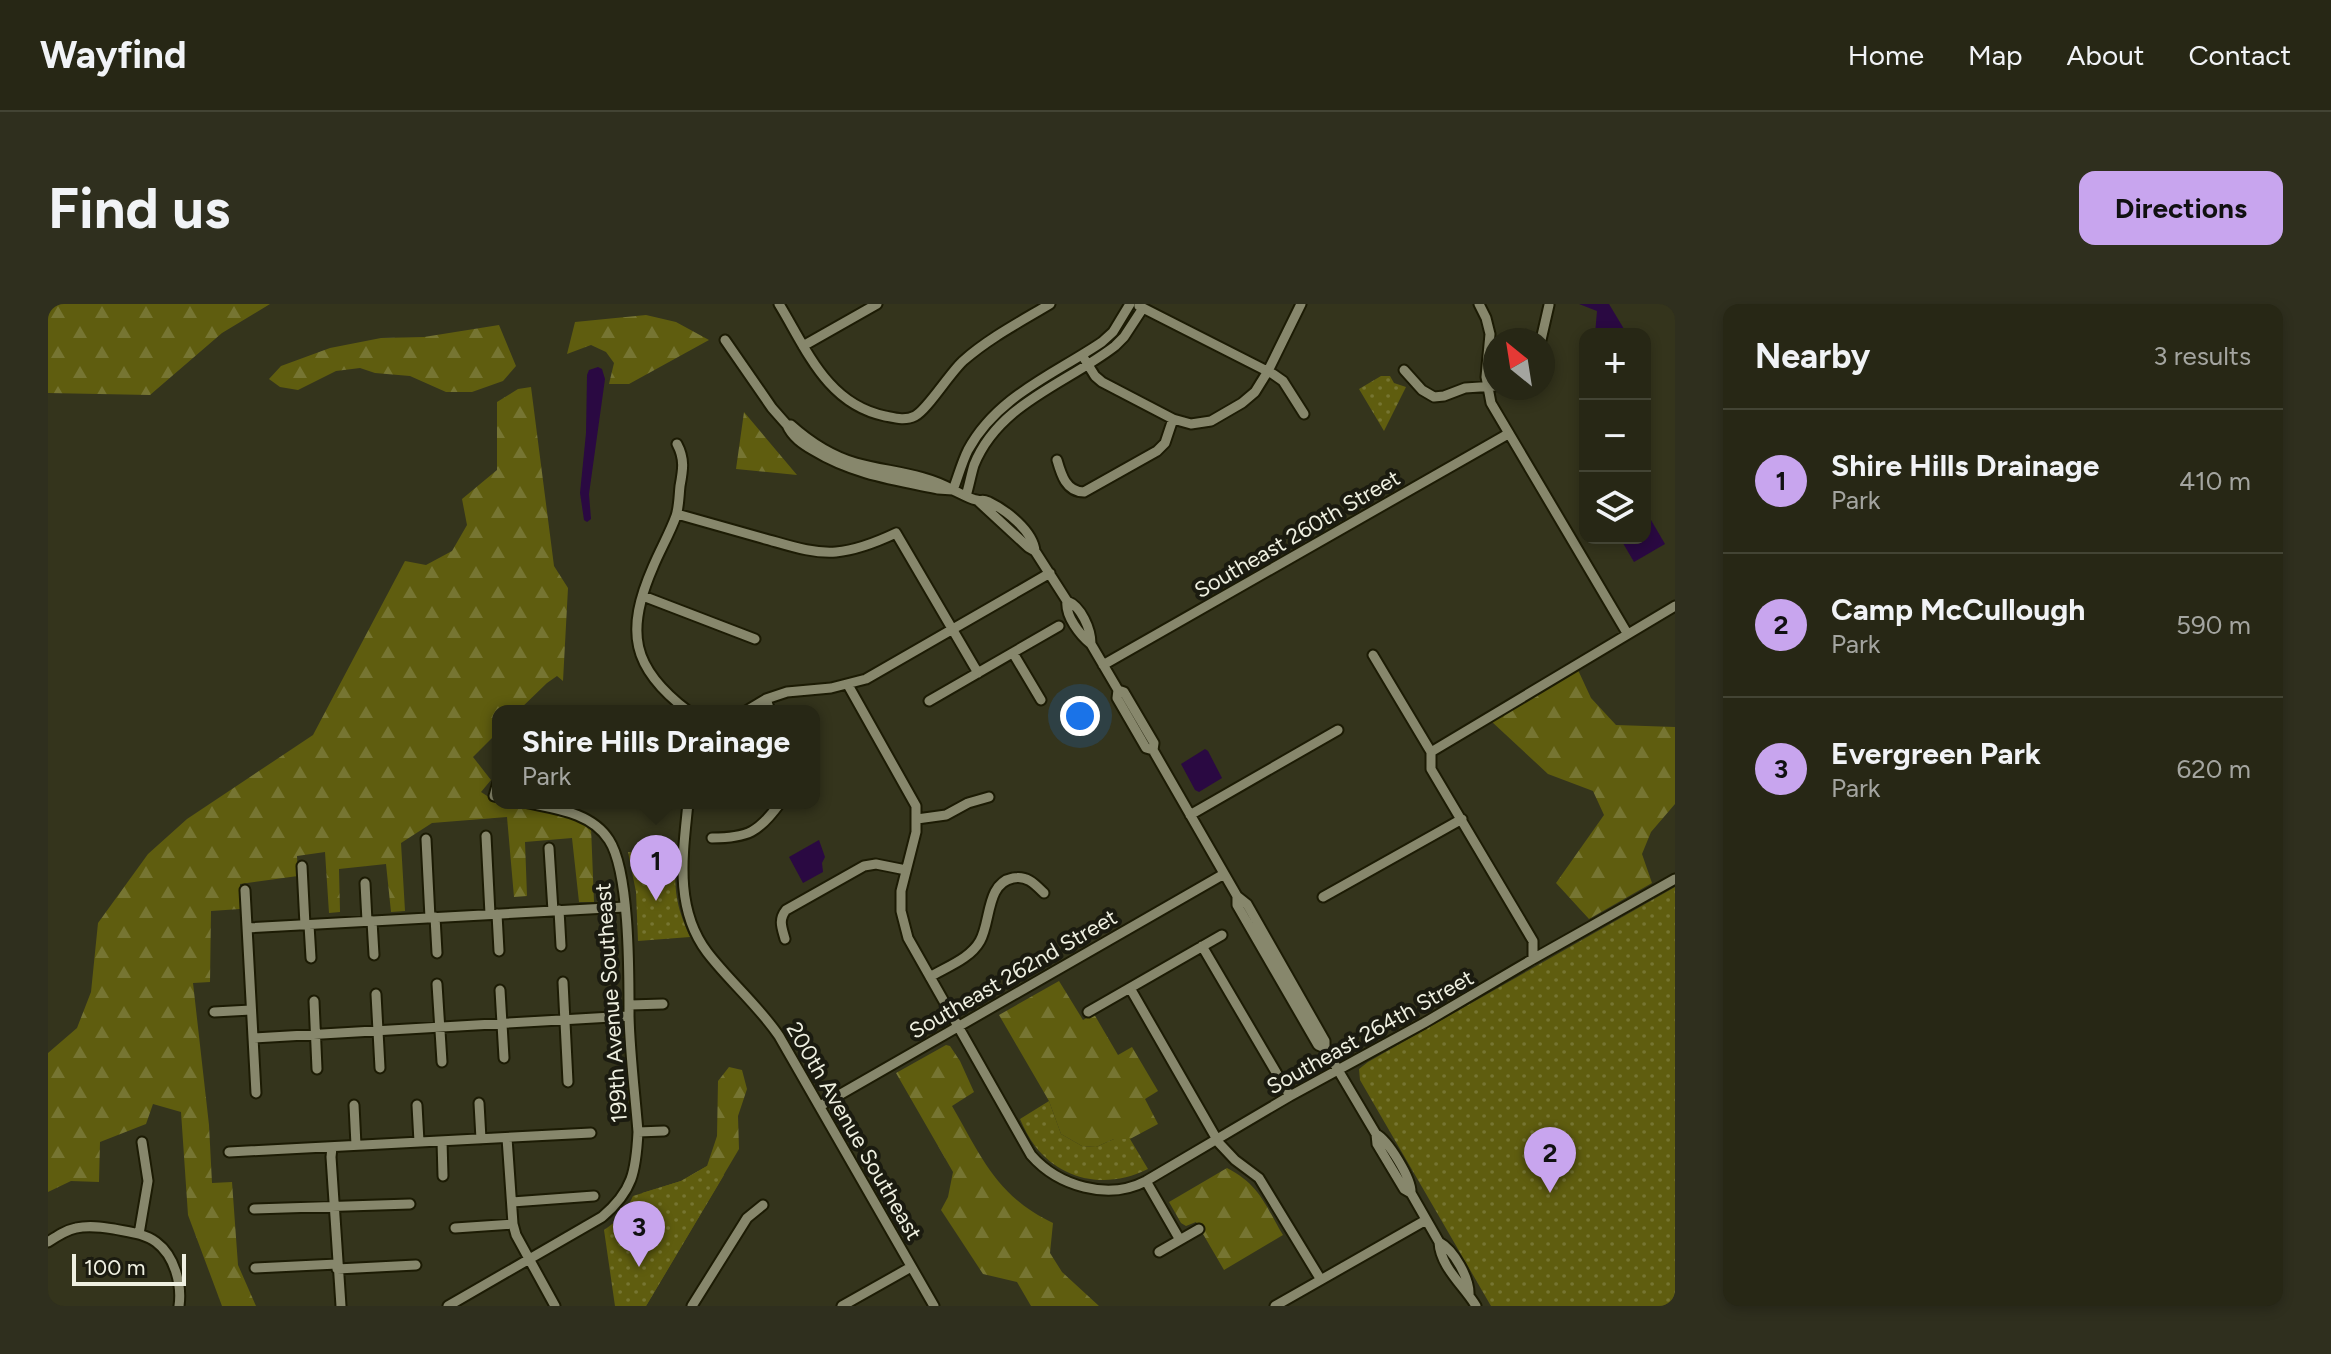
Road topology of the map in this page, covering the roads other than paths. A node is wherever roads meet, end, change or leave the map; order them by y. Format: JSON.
{"nodes":[{"id":1,"x":779,"y":304,"type":"edge"},
{"id":2,"x":877,"y":304,"type":"edge"},
{"id":3,"x":1050,"y":304,"type":"edge"},
{"id":4,"x":1301,"y":304,"type":"edge"},
{"id":5,"x":1479,"y":304,"type":"edge"},
{"id":6,"x":1137,"y":305,"type":"edge"},
{"id":7,"x":1549,"y":305,"type":"edge"},
{"id":8,"x":1488,"y":328,"type":"edge"},
{"id":9,"x":1544,"y":328,"type":"edge"},
{"id":10,"x":725,"y":340,"type":"dead end"},
{"id":11,"x":803,"y":346,"type":"junction"},
{"id":12,"x":1085,"y":360,"type":"junction"},
{"id":13,"x":1404,"y":370,"type":"dead end"},
{"id":14,"x":1268,"y":371,"type":"junction"},
{"id":15,"x":1483,"y":387,"type":"edge"},
{"id":16,"x":1491,"y":400,"type":"edge"},
{"id":17,"x":1304,"y":414,"type":"dead end"},
{"id":18,"x":1173,"y":419,"type":"junction"},
{"id":19,"x":1508,"y":434,"type":"junction"},
{"id":20,"x":677,"y":444,"type":"dead end"},
{"id":21,"x":1057,"y":460,"type":"dead end"},
{"id":22,"x":953,"y":490,"type":"junction"},
{"id":23,"x":966,"y":496,"type":"junction"},
{"id":24,"x":677,"y":514,"type":"junction"},
{"id":25,"x":1050,"y":573,"type":"junction"},
{"id":26,"x":643,"y":596,"type":"junction"},
{"id":27,"x":1675,"y":606,"type":"edge"},
{"id":28,"x":1059,"y":626,"type":"dead end"},
{"id":29,"x":953,"y":629,"type":"junction"},
{"id":30,"x":1627,"y":633,"type":"junction"},
{"id":31,"x":755,"y":639,"type":"dead end"},
{"id":32,"x":1013,"y":653,"type":"junction"},
{"id":33,"x":1373,"y":655,"type":"dead end"},
{"id":34,"x":1103,"y":665,"type":"junction"},
{"id":35,"x":978,"y":673,"type":"junction"},
{"id":36,"x":848,"y":685,"type":"junction"},
{"id":37,"x":766,"y":699,"type":"junction"},
{"id":38,"x":1041,"y":700,"type":"dead end"},
{"id":39,"x":929,"y":701,"type":"dead end"},
{"id":40,"x":680,"y":705,"type":"edge"},
{"id":41,"x":756,"y":705,"type":"edge"},
{"id":42,"x":768,"y":705,"type":"edge"},
{"id":43,"x":1338,"y":730,"type":"dead end"},
{"id":44,"x":1431,"y":752,"type":"junction"},
{"id":45,"x":989,"y":797,"type":"dead end"},
{"id":46,"x":557,"y":809,"type":"edge"},
{"id":47,"x":687,"y":809,"type":"edge"},
{"id":48,"x":775,"y":809,"type":"edge"},
{"id":49,"x":1190,"y":815,"type":"junction"},
{"id":50,"x":917,"y":819,"type":"junction"},
{"id":51,"x":1462,"y":819,"type":"junction"},
{"id":52,"x":486,"y":836,"type":"dead end"},
{"id":53,"x":712,"y":838,"type":"dead end"},
{"id":54,"x":426,"y":839,"type":"dead end"},
{"id":55,"x":549,"y":848,"type":"dead end"},
{"id":56,"x":302,"y":866,"type":"dead end"},
{"id":57,"x":906,"y":870,"type":"junction"},
{"id":58,"x":1224,"y":874,"type":"junction"},
{"id":59,"x":1675,"y":879,"type":"edge"},
{"id":60,"x":365,"y":883,"type":"dead end"},
{"id":61,"x":245,"y":890,"type":"dead end"},
{"id":62,"x":1044,"y":893,"type":"dead end"},
{"id":63,"x":1323,"y":897,"type":"dead end"},
{"id":64,"x":625,"y":907,"type":"junction"},
{"id":65,"x":556,"y":910,"type":"junction"},
{"id":66,"x":494,"y":914,"type":"junction"},
{"id":67,"x":433,"y":918,"type":"junction"},
{"id":68,"x":370,"y":921,"type":"junction"},
{"id":69,"x":307,"y":925,"type":"junction"},
{"id":70,"x":247,"y":928,"type":"junction"},
{"id":71,"x":1222,"y":935,"type":"dead end"},
{"id":72,"x":785,"y":939,"type":"dead end"},
{"id":73,"x":561,"y":946,"type":"dead end"},
{"id":74,"x":1202,"y":946,"type":"junction"},
{"id":75,"x":499,"y":951,"type":"dead end"},
{"id":76,"x":437,"y":953,"type":"dead end"},
{"id":77,"x":374,"y":955,"type":"dead end"},
{"id":78,"x":311,"y":958,"type":"dead end"},
{"id":79,"x":1533,"y":959,"type":"junction"},
{"id":80,"x":930,"y":977,"type":"junction"},
{"id":81,"x":563,"y":982,"type":"dead end"},
{"id":82,"x":437,"y":984,"type":"dead end"},
{"id":83,"x":1130,"y":988,"type":"junction"},
{"id":84,"x":500,"y":990,"type":"dead end"},
{"id":85,"x":376,"y":994,"type":"dead end"},
{"id":86,"x":314,"y":1001,"type":"dead end"},
{"id":87,"x":663,"y":1004,"type":"dead end"},
{"id":88,"x":630,"y":1005,"type":"junction"},
{"id":89,"x":251,"y":1010,"type":"junction"},
{"id":90,"x":214,"y":1012,"type":"dead end"},
{"id":91,"x":1088,"y":1012,"type":"dead end"},
{"id":92,"x":629,"y":1016,"type":"junction"},
{"id":93,"x":565,"y":1020,"type":"junction"},
{"id":94,"x":502,"y":1024,"type":"junction"},
{"id":95,"x":440,"y":1027,"type":"junction"},
{"id":96,"x":958,"y":1027,"type":"junction"},
{"id":97,"x":378,"y":1031,"type":"junction"},
{"id":98,"x":315,"y":1034,"type":"junction"},
{"id":99,"x":253,"y":1038,"type":"junction"},
{"id":100,"x":504,"y":1058,"type":"dead end"},
{"id":101,"x":442,"y":1062,"type":"dead end"},
{"id":102,"x":380,"y":1068,"type":"dead end"},
{"id":103,"x":317,"y":1069,"type":"dead end"},
{"id":104,"x":1338,"y":1070,"type":"junction"},
{"id":105,"x":568,"y":1082,"type":"dead end"},
{"id":106,"x":256,"y":1093,"type":"dead end"},
{"id":107,"x":1290,"y":1096,"type":"junction"},
{"id":108,"x":479,"y":1103,"type":"dead end"},
{"id":109,"x":354,"y":1105,"type":"dead end"},
{"id":110,"x":417,"y":1105,"type":"dead end"},
{"id":111,"x":820,"y":1106,"type":"junction"},
{"id":112,"x":664,"y":1131,"type":"dead end"},
{"id":113,"x":638,"y":1132,"type":"junction"},
{"id":114,"x":591,"y":1133,"type":"dead end"},
{"id":115,"x":507,"y":1138,"type":"junction"},
{"id":116,"x":481,"y":1139,"type":"junction"},
{"id":117,"x":1217,"y":1139,"type":"junction"},
{"id":118,"x":442,"y":1141,"type":"junction"},
{"id":119,"x":142,"y":1142,"type":"dead end"},
{"id":120,"x":419,"y":1142,"type":"junction"},
{"id":121,"x":356,"y":1145,"type":"junction"},
{"id":122,"x":332,"y":1147,"type":"junction"},
{"id":123,"x":229,"y":1152,"type":"dead end"},
{"id":124,"x":443,"y":1176,"type":"dead end"},
{"id":125,"x":1146,"y":1181,"type":"junction"},
{"id":126,"x":594,"y":1196,"type":"dead end"},
{"id":127,"x":512,"y":1202,"type":"junction"},
{"id":128,"x":410,"y":1204,"type":"dead end"},
{"id":129,"x":763,"y":1205,"type":"dead end"},
{"id":130,"x":334,"y":1206,"type":"junction"},
{"id":131,"x":254,"y":1209,"type":"dead end"},
{"id":132,"x":1426,"y":1220,"type":"junction"},
{"id":133,"x":513,"y":1224,"type":"junction"},
{"id":134,"x":455,"y":1228,"type":"dead end"},
{"id":135,"x":1199,"y":1229,"type":"dead end"},
{"id":136,"x":139,"y":1234,"type":"junction"},
{"id":137,"x":1180,"y":1240,"type":"junction"},
{"id":138,"x":48,"y":1242,"type":"edge"},
{"id":139,"x":1159,"y":1252,"type":"dead end"},
{"id":140,"x":528,"y":1260,"type":"junction"},
{"id":141,"x":416,"y":1265,"type":"dead end"},
{"id":142,"x":337,"y":1266,"type":"junction"},
{"id":143,"x":911,"y":1267,"type":"junction"},
{"id":144,"x":255,"y":1268,"type":"dead end"},
{"id":145,"x":1321,"y":1280,"type":"junction"},
{"id":146,"x":179,"y":1306,"type":"edge"},
{"id":147,"x":341,"y":1306,"type":"edge"},
{"id":148,"x":449,"y":1306,"type":"edge"},
{"id":149,"x":555,"y":1306,"type":"edge"},
{"id":150,"x":692,"y":1306,"type":"edge"},
{"id":151,"x":842,"y":1306,"type":"edge"},
{"id":152,"x":934,"y":1306,"type":"edge"},
{"id":153,"x":1275,"y":1306,"type":"edge"},
{"id":154,"x":1476,"y":1306,"type":"edge"}],
"edges":[{"from":1,"to":11,"type":"street"},
{"from":2,"to":11,"type":"street"},
{"from":3,"to":11,"type":"street"},
{"from":4,"to":14,"type":"street"},
{"from":5,"to":8,"type":"street"},
{"from":6,"to":12,"type":"street"},
{"from":6,"to":14,"type":"street"},
{"from":7,"to":9,"type":"street"},
{"from":10,"to":22,"type":"street"},
{"from":12,"to":18,"type":"street"},
{"from":12,"to":22,"type":"street"},
{"from":12,"to":23,"type":"street"},
{"from":13,"to":15,"type":"street"},
{"from":14,"to":17,"type":"street"},
{"from":14,"to":18,"type":"street"},
{"from":16,"to":19,"type":"street"},
{"from":18,"to":21,"type":"street"},
{"from":19,"to":30,"type":"street"},
{"from":19,"to":34,"type":"street","name":"Southeast 260th Street"},
{"from":20,"to":24,"type":"street"},
{"from":22,"to":23,"type":"street"},
{"from":23,"to":25,"type":"street"},
{"from":24,"to":26,"type":"street"},
{"from":24,"to":29,"type":"street"},
{"from":25,"to":29,"type":"street"},
{"from":25,"to":34,"type":"street"},
{"from":26,"to":31,"type":"street"},
{"from":26,"to":40,"type":"street"},
{"from":27,"to":30,"type":"street"},
{"from":28,"to":32,"type":"street"},
{"from":29,"to":35,"type":"street"},
{"from":29,"to":36,"type":"street"},
{"from":30,"to":44,"type":"street"},
{"from":32,"to":35,"type":"street"},
{"from":32,"to":38,"type":"street"},
{"from":33,"to":44,"type":"street"},
{"from":34,"to":49,"type":"street"},
{"from":35,"to":39,"type":"street"},
{"from":36,"to":37,"type":"street"},
{"from":36,"to":50,"type":"street"},
{"from":37,"to":41,"type":"street"},
{"from":37,"to":42,"type":"street"},
{"from":43,"to":49,"type":"street"},
{"from":44,"to":51,"type":"street"},
{"from":45,"to":50,"type":"street"},
{"from":46,"to":64,"type":"street","name":"199th Avenue Southeast"},
{"from":47,"to":111,"type":"street","name":"200th Avenue Southeast"},
{"from":48,"to":53,"type":"street"},
{"from":49,"to":58,"type":"street"},
{"from":50,"to":57,"type":"street"},
{"from":51,"to":63,"type":"street"},
{"from":51,"to":79,"type":"street"},
{"from":52,"to":66,"type":"street"},
{"from":54,"to":67,"type":"street"},
{"from":55,"to":65,"type":"street"},
{"from":56,"to":69,"type":"street"},
{"from":57,"to":72,"type":"street"},
{"from":57,"to":80,"type":"street"},
{"from":58,"to":96,"type":"street","name":"Southeast 262nd Street"},
{"from":58,"to":104,"type":"street"},
{"from":59,"to":79,"type":"street","name":"Southeast 264th Street"},
{"from":60,"to":68,"type":"street"},
{"from":61,"to":70,"type":"street"},
{"from":62,"to":80,"type":"street"},
{"from":64,"to":65,"type":"street"},
{"from":64,"to":88,"type":"street","name":"199th Avenue Southeast"},
{"from":65,"to":66,"type":"street"},
{"from":65,"to":73,"type":"street"},
{"from":66,"to":67,"type":"street"},
{"from":66,"to":75,"type":"street"},
{"from":67,"to":68,"type":"street"},
{"from":67,"to":76,"type":"street"},
{"from":68,"to":69,"type":"street"},
{"from":68,"to":77,"type":"street"},
{"from":69,"to":70,"type":"street"},
{"from":69,"to":78,"type":"street"},
{"from":70,"to":89,"type":"street"},
{"from":71,"to":74,"type":"street"},
{"from":74,"to":83,"type":"street"},
{"from":74,"to":107,"type":"street"},
{"from":79,"to":104,"type":"street","name":"Southeast 264th Street"},
{"from":80,"to":96,"type":"street"},
{"from":81,"to":93,"type":"street"},
{"from":82,"to":95,"type":"street"},
{"from":83,"to":91,"type":"street"},
{"from":83,"to":117,"type":"street"},
{"from":84,"to":94,"type":"street"},
{"from":85,"to":97,"type":"street"},
{"from":86,"to":98,"type":"street"},
{"from":87,"to":88,"type":"street"},
{"from":88,"to":92,"type":"street","name":"199th Avenue Southeast"},
{"from":89,"to":90,"type":"street"},
{"from":89,"to":99,"type":"street"},
{"from":92,"to":93,"type":"street"},
{"from":92,"to":113,"type":"street","name":"199th Avenue Southeast"},
{"from":93,"to":94,"type":"street"},
{"from":93,"to":105,"type":"street"},
{"from":94,"to":95,"type":"street"},
{"from":94,"to":100,"type":"street"},
{"from":95,"to":97,"type":"street"},
{"from":95,"to":101,"type":"street"},
{"from":96,"to":111,"type":"street","name":"Southeast 262nd Street"},
{"from":96,"to":125,"type":"street","name":"Southeast 264th Street"},
{"from":97,"to":98,"type":"street"},
{"from":97,"to":102,"type":"street"},
{"from":98,"to":99,"type":"street"},
{"from":98,"to":103,"type":"street"},
{"from":99,"to":106,"type":"street"},
{"from":104,"to":107,"type":"street","name":"Southeast 264th Street"},
{"from":104,"to":132,"type":"street"},
{"from":107,"to":117,"type":"street","name":"Southeast 264th Street"},
{"from":108,"to":116,"type":"street"},
{"from":109,"to":121,"type":"street"},
{"from":110,"to":120,"type":"street"},
{"from":111,"to":143,"type":"street","name":"200th Avenue Southeast"},
{"from":112,"to":113,"type":"street"},
{"from":113,"to":140,"type":"street","name":"199th Avenue Southeast"},
{"from":114,"to":115,"type":"street"},
{"from":115,"to":116,"type":"street"},
{"from":115,"to":127,"type":"street"},
{"from":116,"to":118,"type":"street"},
{"from":117,"to":125,"type":"street","name":"Southeast 264th Street"},
{"from":117,"to":145,"type":"street"},
{"from":118,"to":120,"type":"street"},
{"from":118,"to":124,"type":"street"},
{"from":119,"to":136,"type":"street"},
{"from":120,"to":121,"type":"street"},
{"from":121,"to":122,"type":"street"},
{"from":122,"to":123,"type":"street"},
{"from":122,"to":130,"type":"street"},
{"from":125,"to":137,"type":"street"},
{"from":126,"to":127,"type":"street"},
{"from":127,"to":133,"type":"street"},
{"from":128,"to":130,"type":"street"},
{"from":129,"to":150,"type":"street"},
{"from":130,"to":131,"type":"street"},
{"from":130,"to":142,"type":"street"},
{"from":132,"to":145,"type":"street"},
{"from":132,"to":154,"type":"street"},
{"from":133,"to":134,"type":"street"},
{"from":133,"to":140,"type":"street"},
{"from":135,"to":137,"type":"street"},
{"from":136,"to":138,"type":"street"},
{"from":136,"to":146,"type":"street"},
{"from":137,"to":139,"type":"street"},
{"from":140,"to":148,"type":"street"},
{"from":140,"to":149,"type":"street"},
{"from":141,"to":142,"type":"street"},
{"from":142,"to":144,"type":"street"},
{"from":142,"to":147,"type":"street"},
{"from":143,"to":151,"type":"street"},
{"from":143,"to":152,"type":"street","name":"200th Avenue Southeast"},
{"from":145,"to":153,"type":"street"}]}
